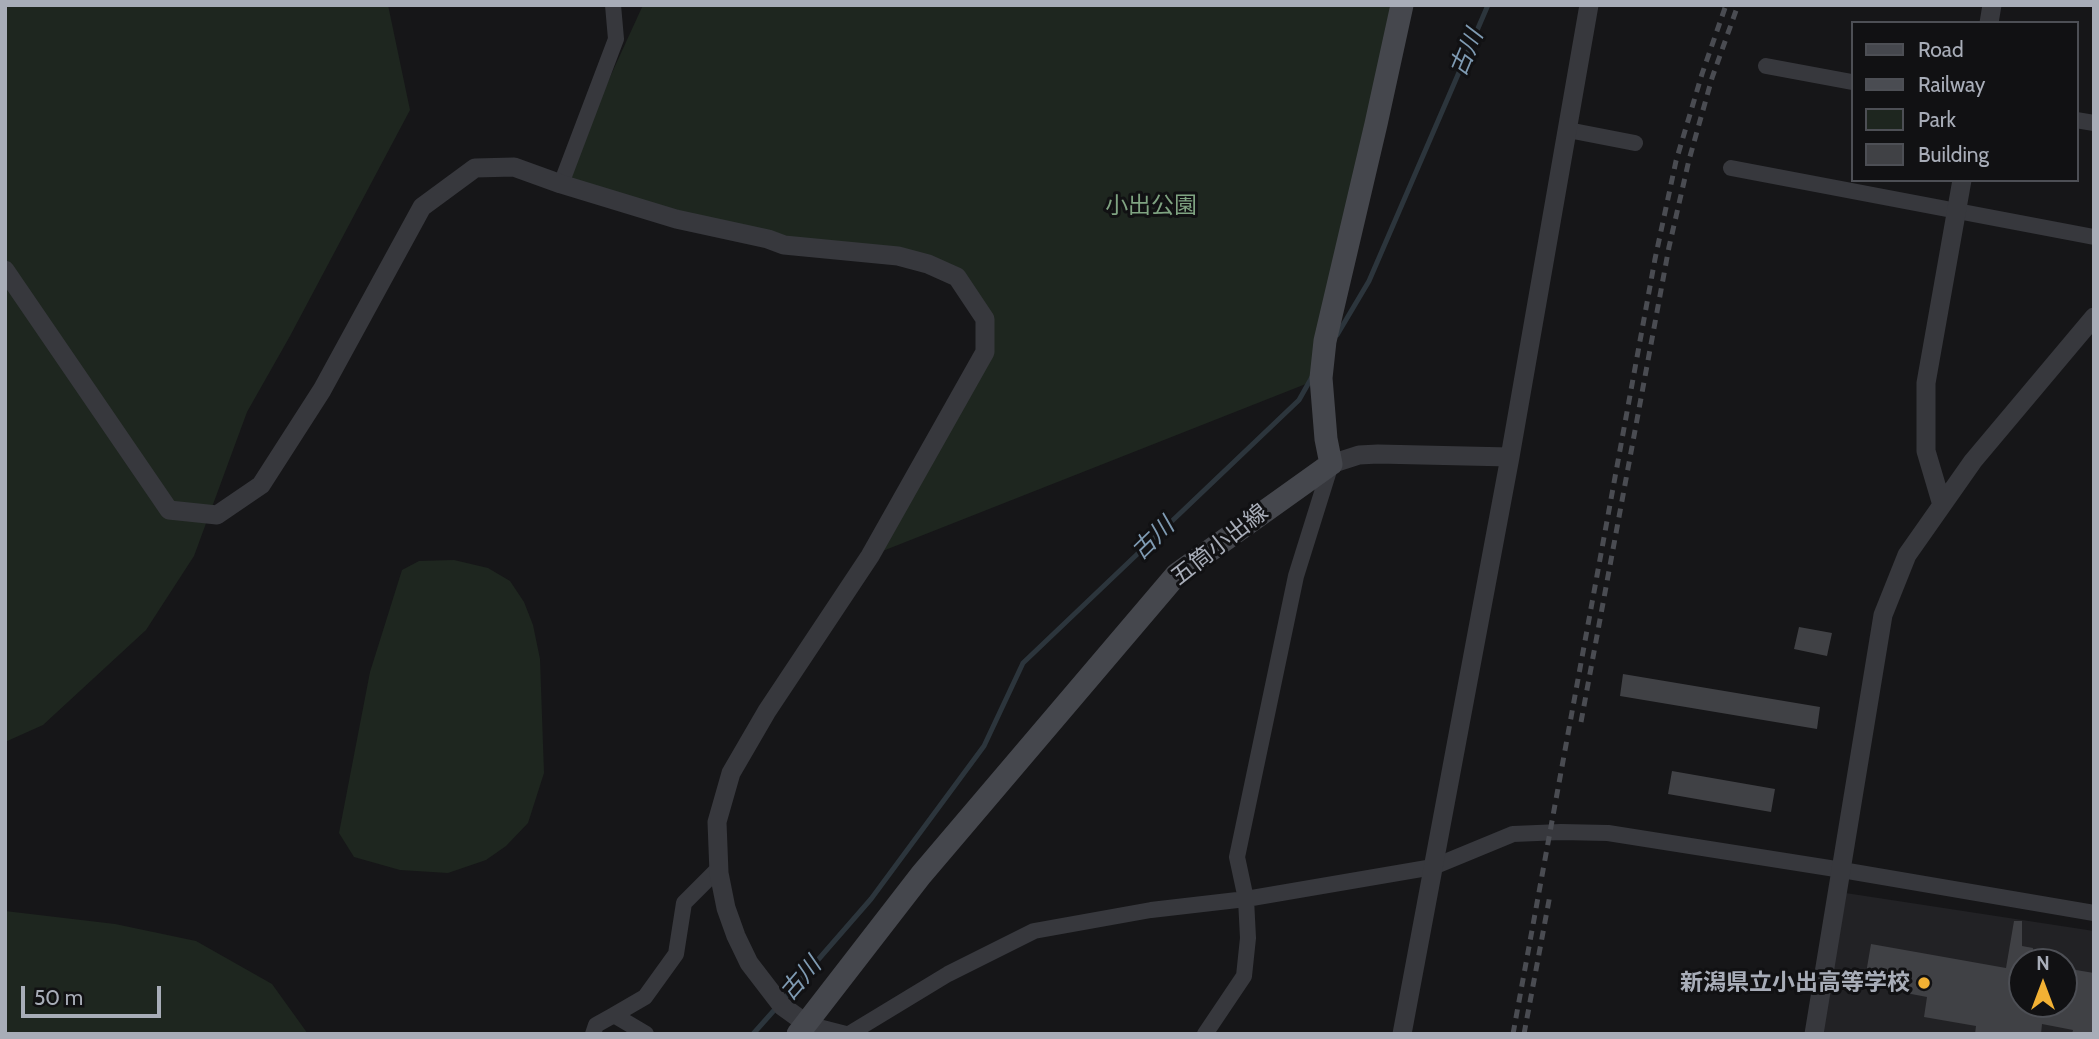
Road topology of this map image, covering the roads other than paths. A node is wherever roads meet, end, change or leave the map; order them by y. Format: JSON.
{"nodes":[{"id":1,"x":613,"y":5,"type":"edge"},
{"id":2,"x":1402,"y":5,"type":"edge"},
{"id":3,"x":1589,"y":5,"type":"edge"},
{"id":4,"x":1766,"y":66,"type":"dead end"},
{"id":5,"x":1850,"y":82,"type":"edge"},
{"id":6,"x":1568,"y":130,"type":"junction"},
{"id":7,"x":1635,"y":143,"type":"dead end"},
{"id":8,"x":1731,"y":168,"type":"dead end"},
{"id":9,"x":1962,"y":182,"type":"edge"},
{"id":10,"x":561,"y":184,"type":"junction"},
{"id":11,"x":1957,"y":212,"type":"junction"},
{"id":12,"x":2094,"y":237,"type":"edge"},
{"id":13,"x":5,"y":270,"type":"edge"},
{"id":14,"x":2094,"y":317,"type":"edge"},
{"id":15,"x":1510,"y":457,"type":"junction"},
{"id":16,"x":1331,"y":464,"type":"junction"},
{"id":17,"x":1942,"y":505,"type":"junction"},
{"id":18,"x":1433,"y":867,"type":"junction"},
{"id":19,"x":719,"y":868,"type":"junction"},
{"id":20,"x":1842,"y":870,"type":"junction"},
{"id":21,"x":1246,"y":899,"type":"junction"},
{"id":22,"x":2094,"y":913,"type":"edge"},
{"id":23,"x":614,"y":1015,"type":"junction"},
{"id":24,"x":802,"y":1029,"type":"edge"},
{"id":25,"x":593,"y":1034,"type":"edge"},
{"id":26,"x":646,"y":1034,"type":"edge"},
{"id":27,"x":848,"y":1034,"type":"edge"},
{"id":28,"x":1205,"y":1034,"type":"edge"},
{"id":29,"x":1402,"y":1034,"type":"edge"},
{"id":30,"x":1814,"y":1034,"type":"edge"}],
"edges":[{"from":1,"to":10,"type":"street"},
{"from":2,"to":16,"type":"main road"},
{"from":3,"to":6,"type":"street"},
{"from":4,"to":5,"type":"street"},
{"from":6,"to":7,"type":"street"},
{"from":6,"to":15,"type":"street"},
{"from":8,"to":11,"type":"street"},
{"from":9,"to":11,"type":"street"},
{"from":10,"to":13,"type":"street"},
{"from":10,"to":19,"type":"street"},
{"from":11,"to":12,"type":"street"},
{"from":11,"to":17,"type":"street"},
{"from":14,"to":17,"type":"street"},
{"from":15,"to":16,"type":"street"},
{"from":15,"to":18,"type":"street"},
{"from":16,"to":21,"type":"street"},
{"from":16,"to":24,"type":"main road","name":"五筒小出線"},
{"from":17,"to":20,"type":"street"},
{"from":18,"to":20,"type":"street"},
{"from":18,"to":21,"type":"street"},
{"from":18,"to":29,"type":"street"},
{"from":19,"to":23,"type":"street"},
{"from":19,"to":24,"type":"street"},
{"from":20,"to":22,"type":"street"},
{"from":20,"to":30,"type":"street"},
{"from":21,"to":27,"type":"street"},
{"from":21,"to":28,"type":"street"},
{"from":23,"to":25,"type":"street"},
{"from":23,"to":26,"type":"street"},
{"from":24,"to":27,"type":"street"}]}
